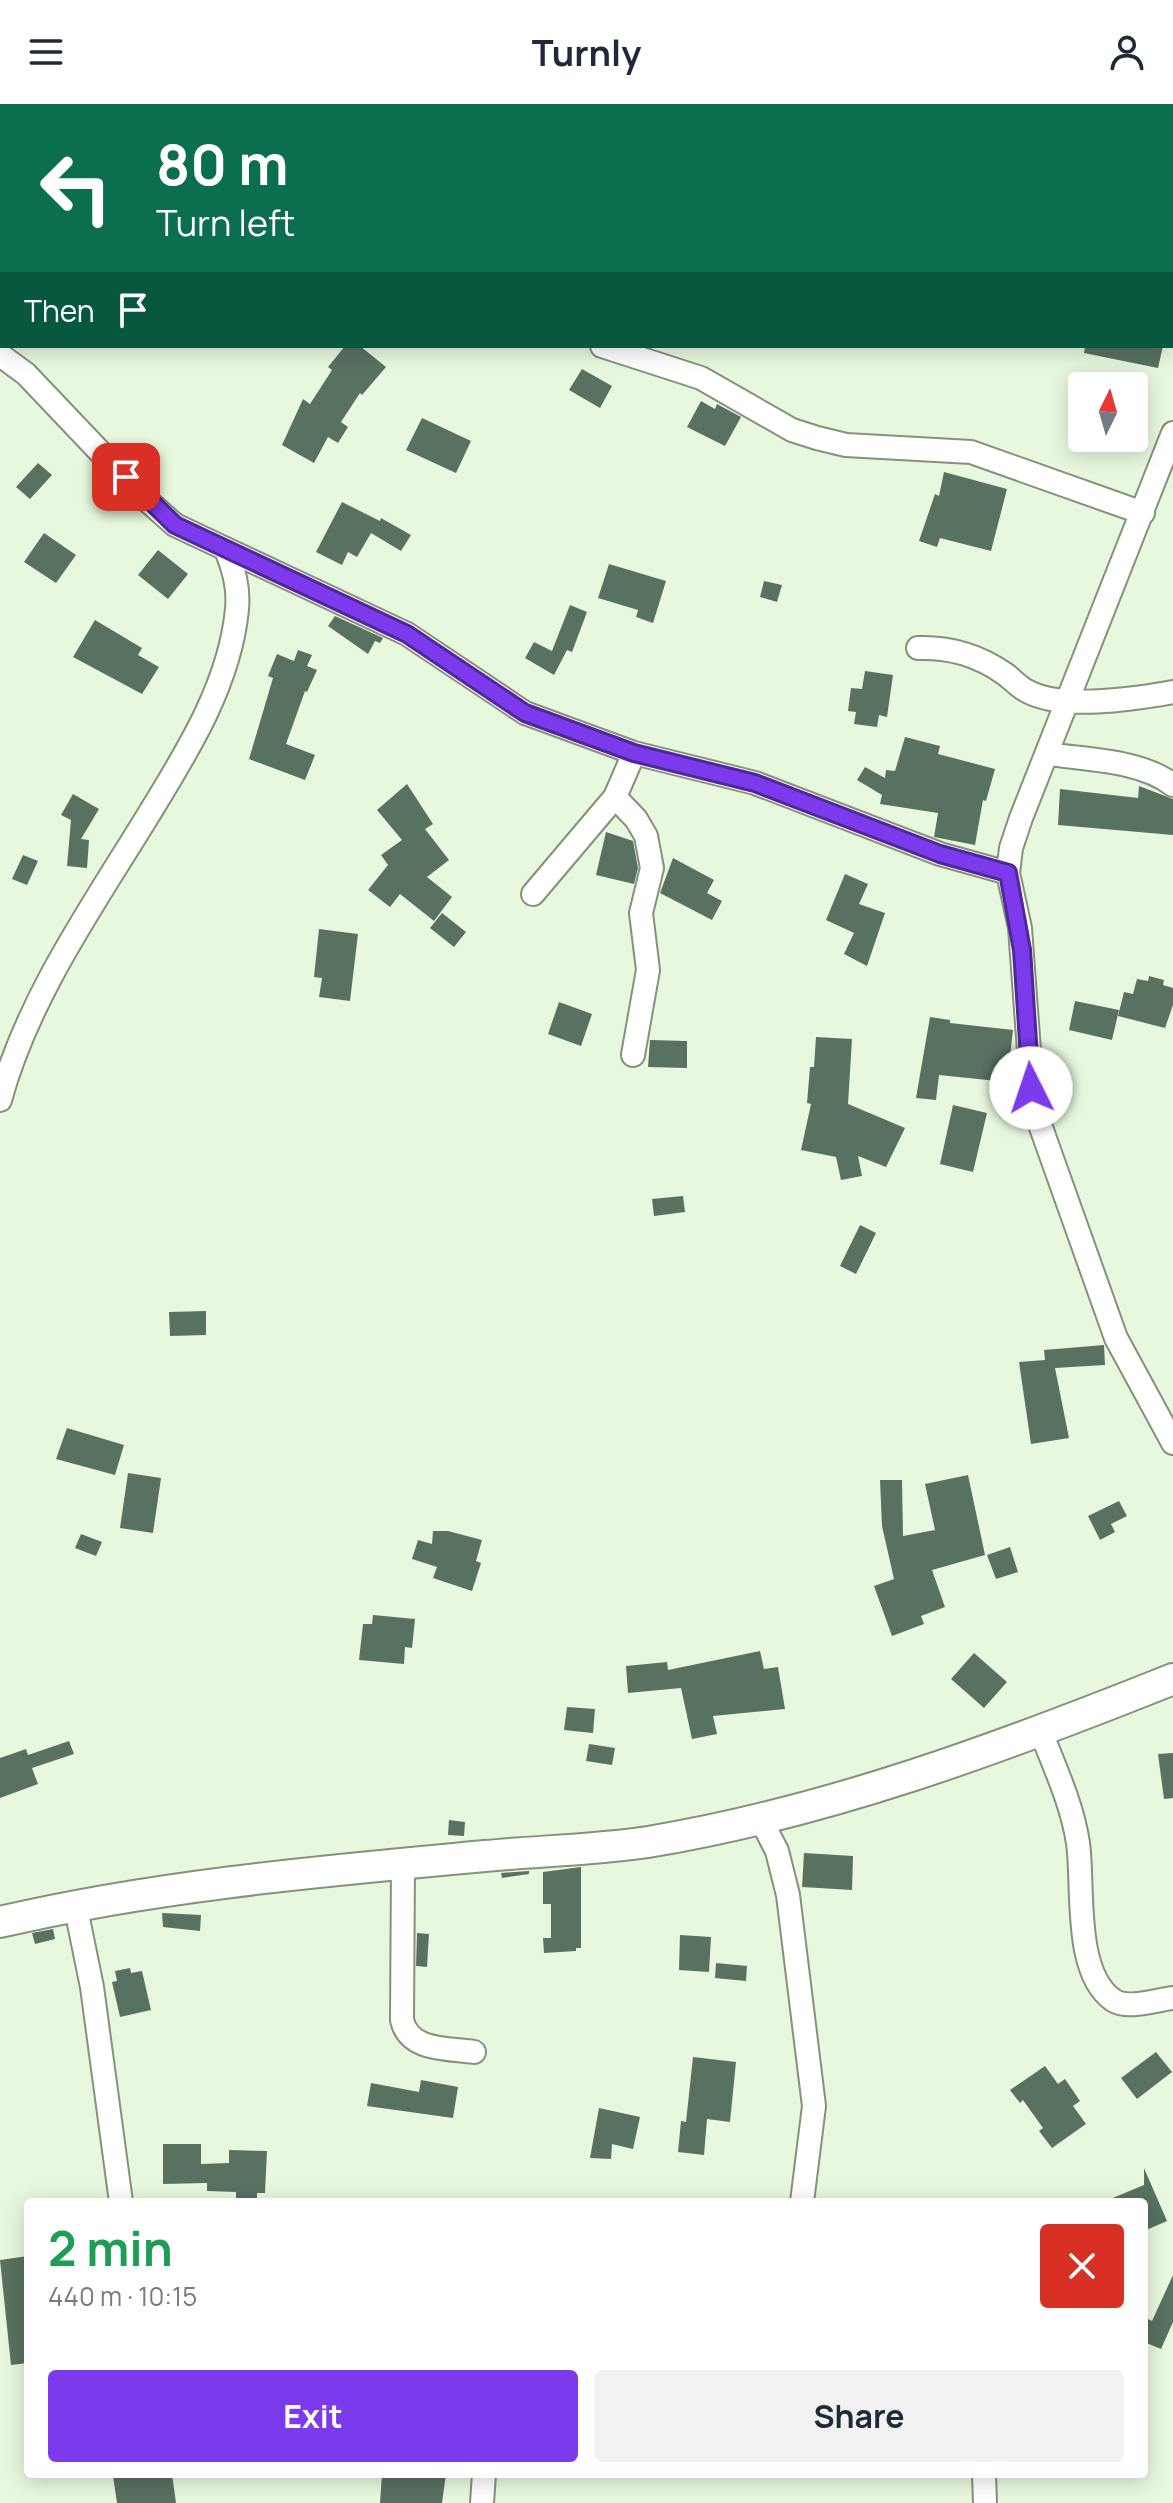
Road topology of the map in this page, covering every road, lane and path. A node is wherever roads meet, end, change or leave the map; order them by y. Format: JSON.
{"nodes":[{"id":1,"x":608,"y":348,"type":"edge"},
{"id":2,"x":0,"y":355,"type":"edge"},
{"id":3,"x":1173,"y":433,"type":"edge"},
{"id":4,"x":1143,"y":513,"type":"junction"},
{"id":5,"x":226,"y":550,"type":"junction"},
{"id":6,"x":918,"y":648,"type":"dead end"},
{"id":7,"x":1173,"y":692,"type":"edge"},
{"id":8,"x":1070,"y":700,"type":"junction"},
{"id":9,"x":634,"y":753,"type":"junction"},
{"id":10,"x":1049,"y":754,"type":"junction"},
{"id":11,"x":1173,"y":785,"type":"edge"},
{"id":12,"x":615,"y":797,"type":"junction"},
{"id":13,"x":1008,"y":873,"type":"junction"},
{"id":14,"x":533,"y":894,"type":"dead end"},
{"id":15,"x":633,"y":1055,"type":"dead end"},
{"id":16,"x":0,"y":1100,"type":"edge"},
{"id":17,"x":1173,"y":1443,"type":"edge"},
{"id":18,"x":1173,"y":1679,"type":"edge"},
{"id":19,"x":1041,"y":1732,"type":"junction"},
{"id":20,"x":760,"y":1818,"type":"junction"},
{"id":21,"x":403,"y":1864,"type":"junction"},
{"id":22,"x":75,"y":1904,"type":"junction"},
{"id":23,"x":0,"y":1922,"type":"edge"},
{"id":24,"x":1173,"y":1998,"type":"edge"},
{"id":25,"x":474,"y":2052,"type":"dead end"},
{"id":26,"x":120,"y":2198,"type":"edge"},
{"id":27,"x":802,"y":2198,"type":"edge"},
{"id":28,"x":484,"y":2478,"type":"edge"},
{"id":29,"x":984,"y":2478,"type":"edge"},
{"id":30,"x":482,"y":2503,"type":"edge"},
{"id":31,"x":985,"y":2503,"type":"edge"}],
"edges":[{"from":1,"to":4,"type":"street"},
{"from":2,"to":5,"type":"street"},
{"from":3,"to":4,"type":"street"},
{"from":4,"to":8,"type":"street"},
{"from":5,"to":9,"type":"street"},
{"from":5,"to":16,"type":"street"},
{"from":6,"to":8,"type":"street"},
{"from":7,"to":8,"type":"street"},
{"from":8,"to":10,"type":"street"},
{"from":9,"to":12,"type":"street"},
{"from":9,"to":13,"type":"street"},
{"from":10,"to":11,"type":"street"},
{"from":10,"to":13,"type":"street"},
{"from":12,"to":14,"type":"street"},
{"from":12,"to":15,"type":"street"},
{"from":13,"to":17,"type":"street"},
{"from":18,"to":19,"type":"street"},
{"from":19,"to":20,"type":"street"},
{"from":19,"to":24,"type":"street"},
{"from":20,"to":21,"type":"street"},
{"from":20,"to":27,"type":"street"},
{"from":21,"to":22,"type":"street"},
{"from":21,"to":25,"type":"street"},
{"from":22,"to":23,"type":"street"},
{"from":22,"to":26,"type":"street"},
{"from":28,"to":30,"type":"street"},
{"from":29,"to":31,"type":"street"}]}
